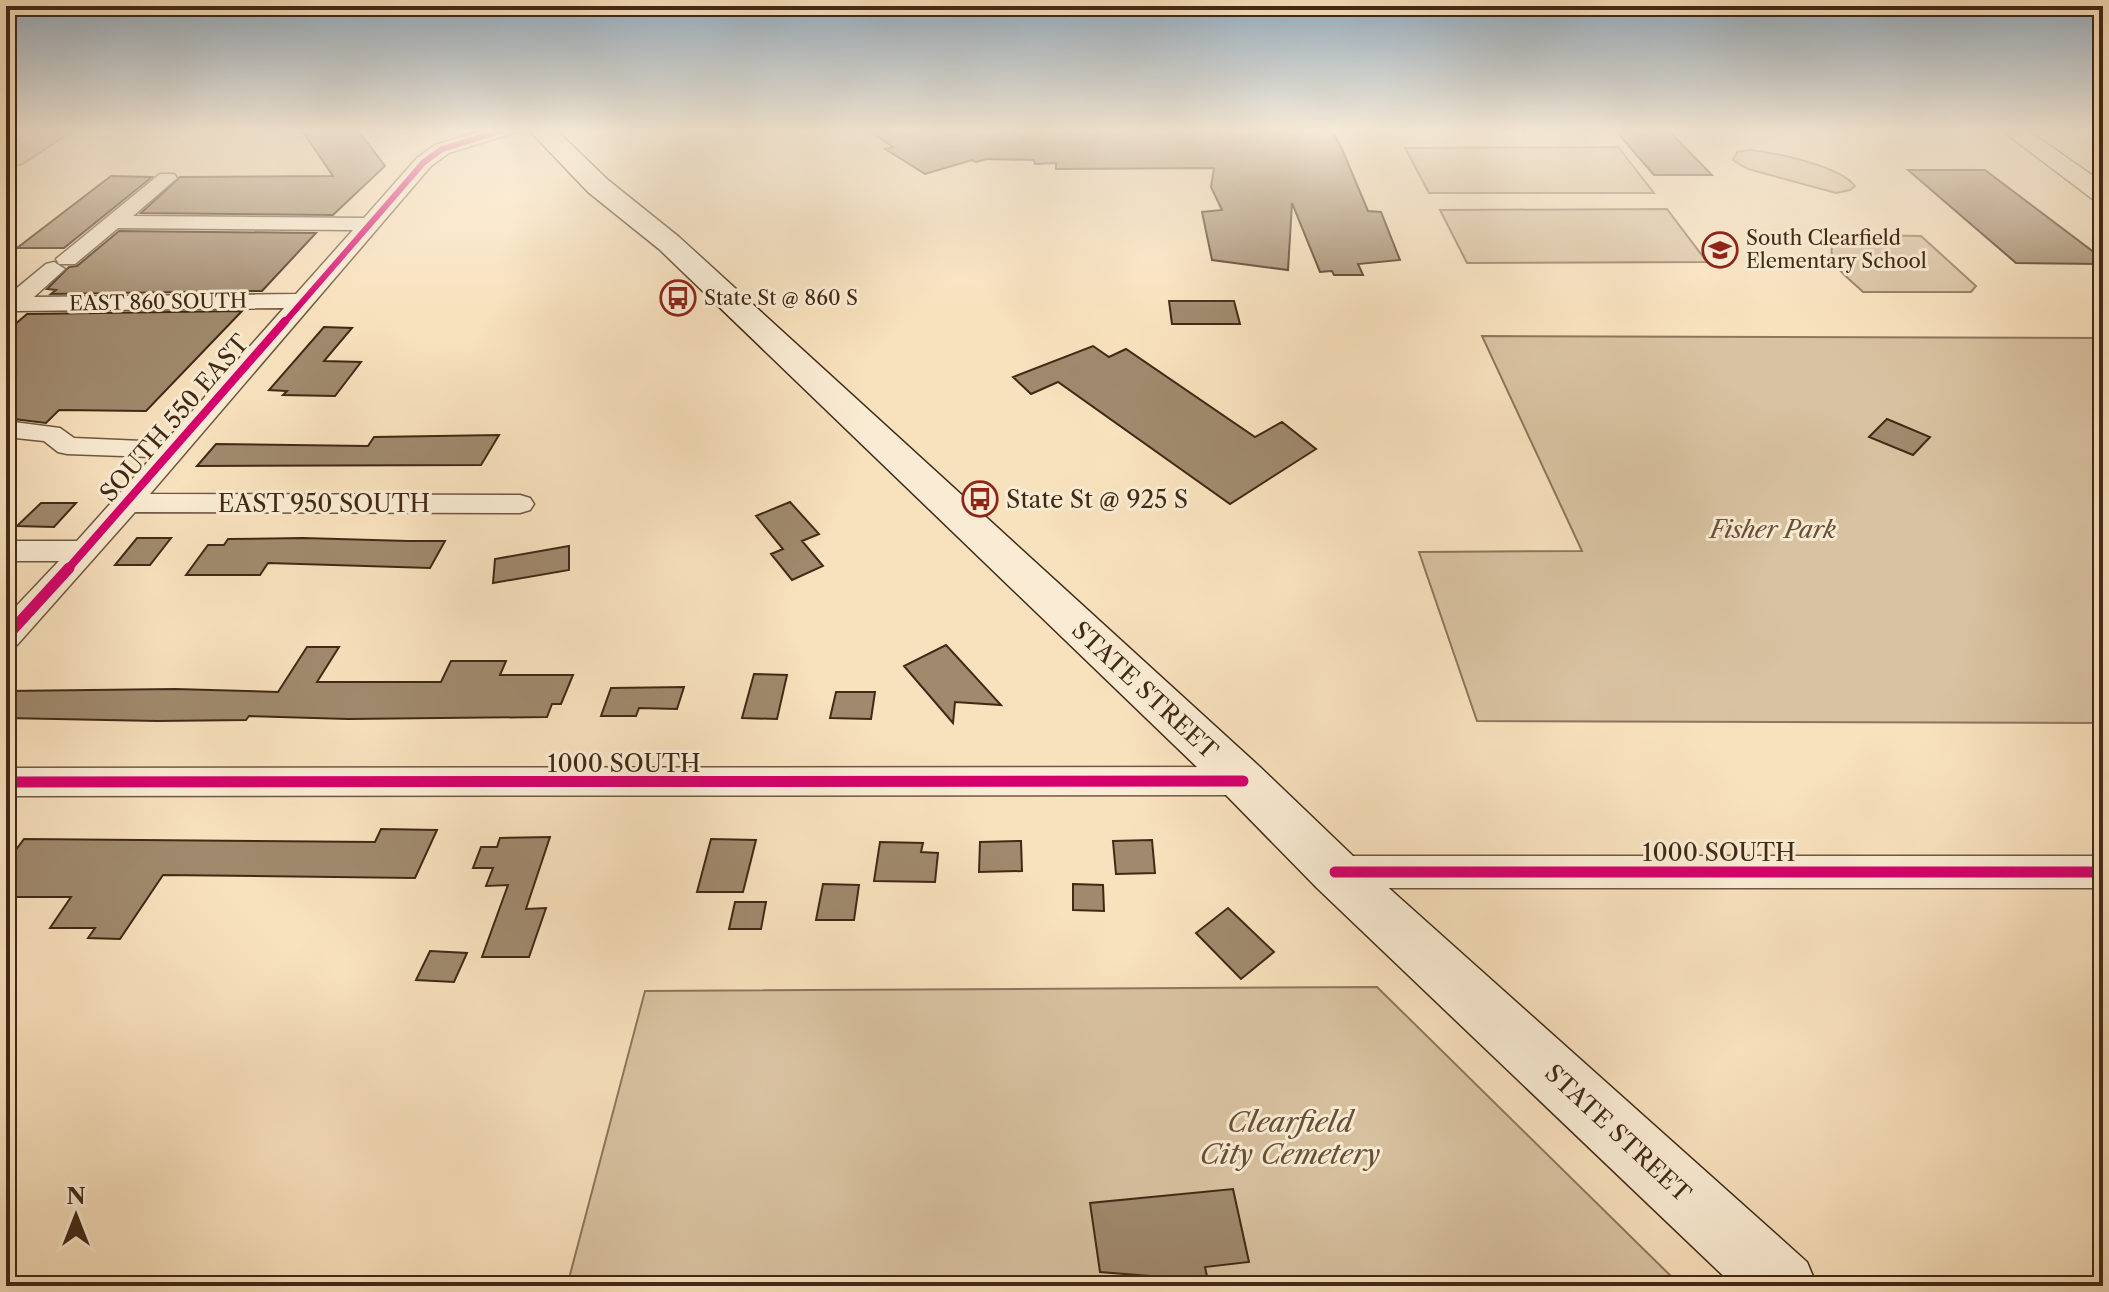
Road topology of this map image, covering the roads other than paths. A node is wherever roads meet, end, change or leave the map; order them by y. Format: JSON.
{"nodes":[{"id":1,"x":153,"y":189,"type":"edge"},
{"id":2,"x":400,"y":189,"type":"edge"},
{"id":3,"x":602,"y":189,"type":"edge"},
{"id":4,"x":113,"y":222,"type":"junction"},
{"id":5,"x":370,"y":224,"type":"junction"},
{"id":6,"x":303,"y":301,"type":"junction"},
{"id":7,"x":10,"y":306,"type":"edge"},
{"id":8,"x":6,"y":429,"type":"edge"},
{"id":9,"x":173,"y":450,"type":"junction"},
{"id":10,"x":127,"y":503,"type":"junction"},
{"id":11,"x":520,"y":504,"type":"dead end"},
{"id":12,"x":6,"y":551,"type":"edge"},
{"id":13,"x":85,"y":551,"type":"junction"},
{"id":14,"x":6,"y":637,"type":"edge"},
{"id":15,"x":1243,"y":781,"type":"junction"},
{"id":16,"x":6,"y":782,"type":"edge"},
{"id":17,"x":1335,"y":872,"type":"junction"},
{"id":18,"x":2103,"y":872,"type":"edge"},
{"id":19,"x":1783,"y":1286,"type":"edge"}],
"edges":[{"from":1,"to":4,"type":"street"},
{"from":2,"to":5,"type":"street","name":"SOUTH 550 EAST"},
{"from":3,"to":15,"type":"main road","name":"STATE STREET"},
{"from":4,"to":5,"type":"street"},
{"from":4,"to":7,"type":"street"},
{"from":5,"to":6,"type":"street","name":"SOUTH 550 EAST"},
{"from":6,"to":7,"type":"street","name":"EAST 860 SOUTH"},
{"from":6,"to":9,"type":"street","name":"SOUTH 550 EAST"},
{"from":8,"to":9,"type":"street"},
{"from":9,"to":10,"type":"street","name":"SOUTH 550 EAST"},
{"from":10,"to":11,"type":"street","name":"EAST 950 SOUTH"},
{"from":10,"to":13,"type":"street","name":"SOUTH 550 EAST"},
{"from":12,"to":13,"type":"street"},
{"from":13,"to":14,"type":"street","name":"SOUTH 550 EAST"},
{"from":15,"to":16,"type":"street","name":"1000 SOUTH"},
{"from":15,"to":17,"type":"main road","name":"STATE STREET"},
{"from":17,"to":18,"type":"street","name":"1000 SOUTH"},
{"from":17,"to":19,"type":"main road","name":"STATE STREET"}]}
